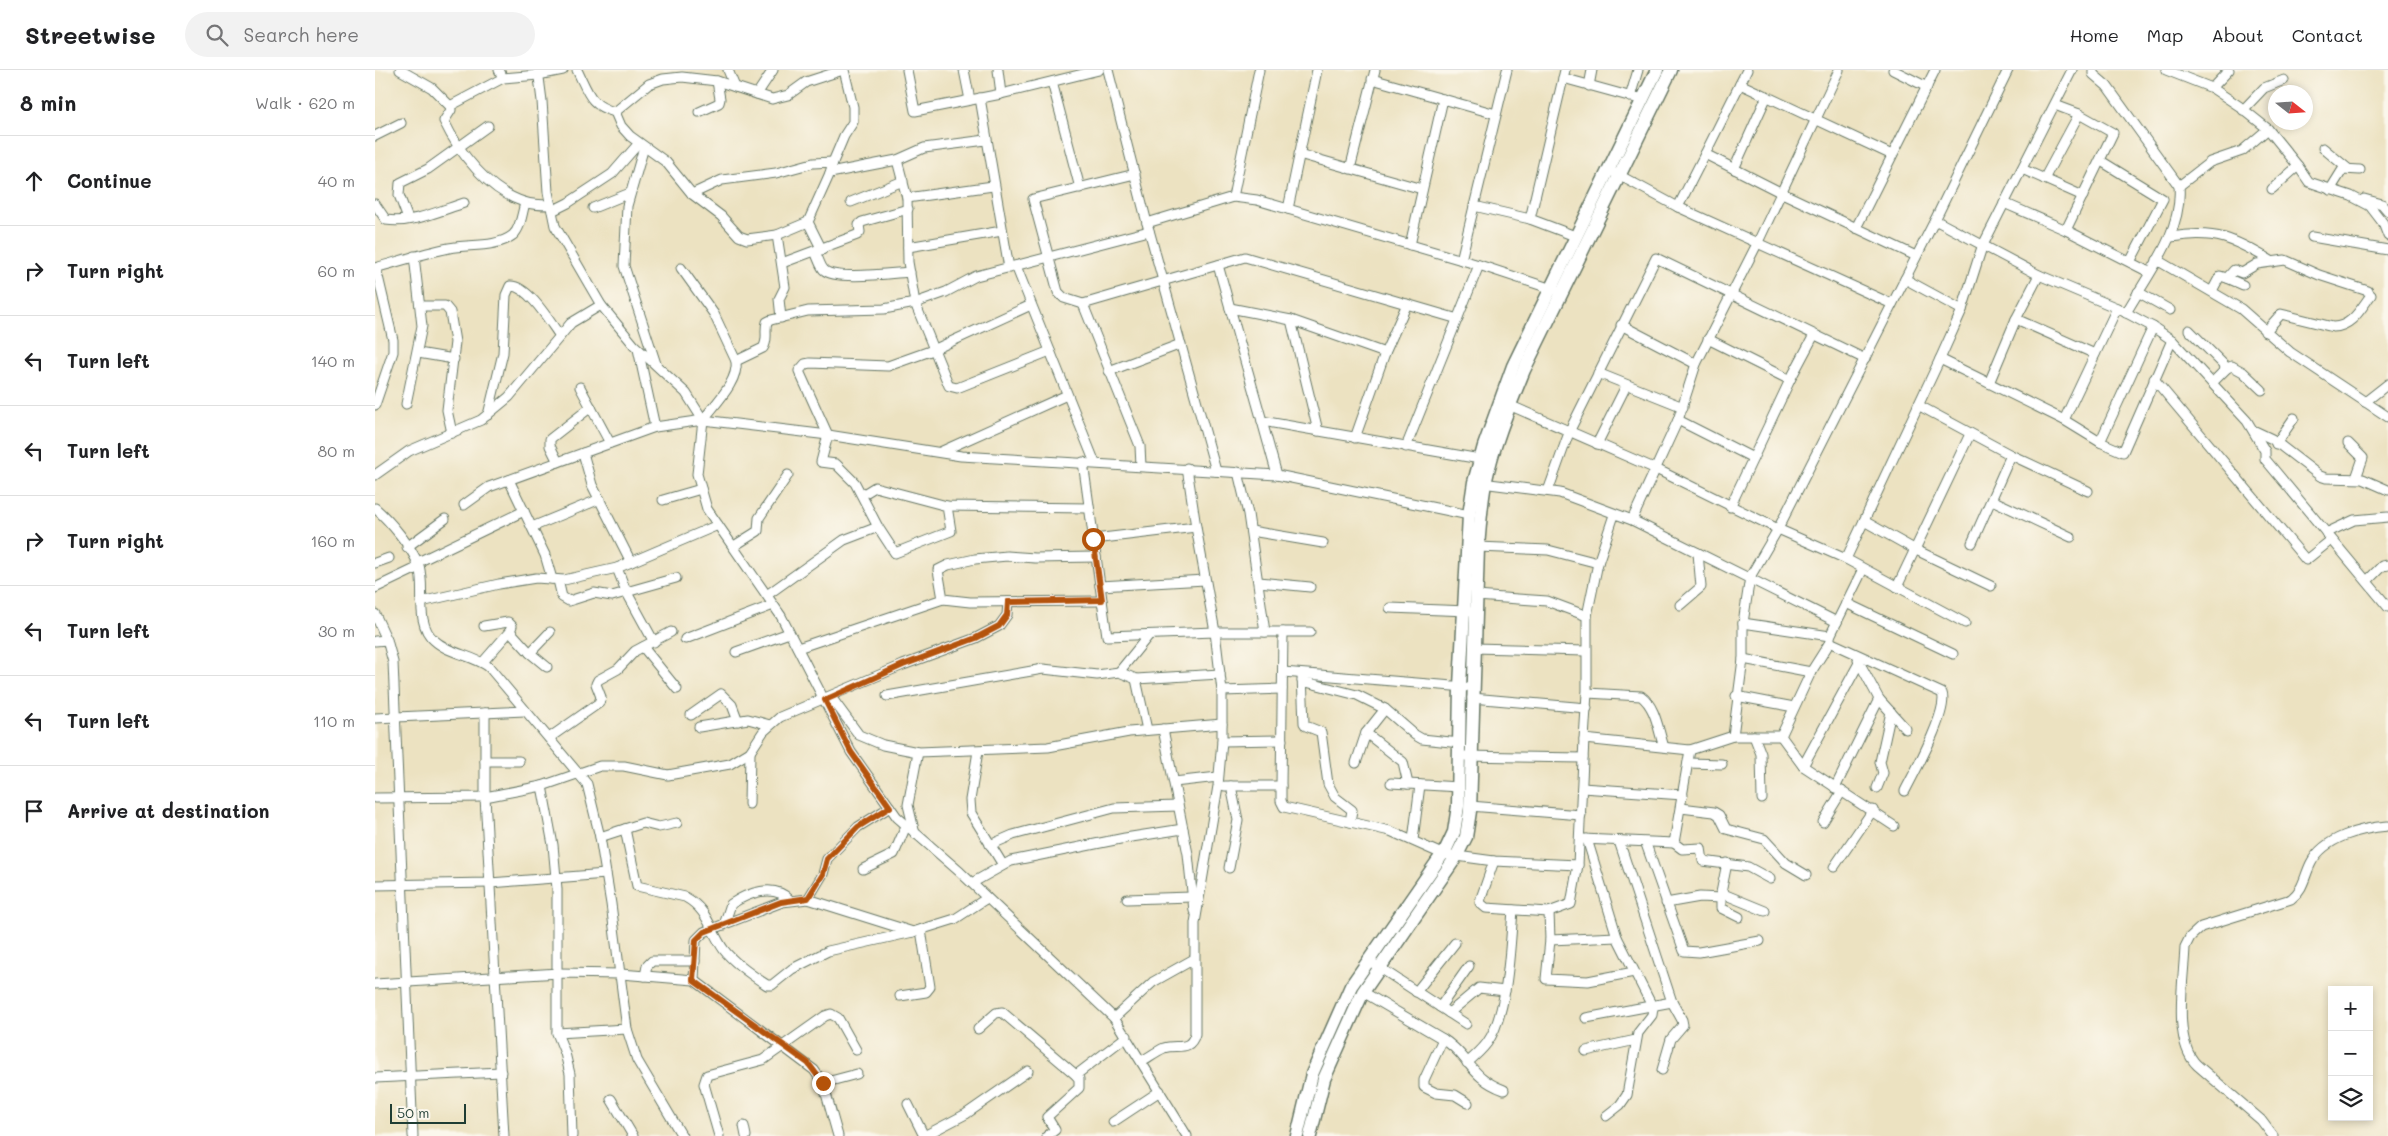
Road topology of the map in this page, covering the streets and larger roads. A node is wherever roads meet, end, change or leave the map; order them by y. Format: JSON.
{"nodes":[{"id":1,"x":400,"y":70,"type":"edge"},
{"id":2,"x":563,"y":70,"type":"edge"},
{"id":3,"x":577,"y":70,"type":"edge"},
{"id":4,"x":728,"y":70,"type":"edge"},
{"id":5,"x":773,"y":70,"type":"edge"},
{"id":6,"x":843,"y":70,"type":"edge"},
{"id":7,"x":907,"y":70,"type":"edge"},
{"id":8,"x":964,"y":70,"type":"edge"},
{"id":9,"x":998,"y":70,"type":"edge"},
{"id":10,"x":1099,"y":70,"type":"edge"},
{"id":11,"x":1108,"y":70,"type":"edge"},
{"id":12,"x":1259,"y":70,"type":"edge"},
{"id":13,"x":1317,"y":70,"type":"edge"},
{"id":14,"x":1507,"y":70,"type":"edge"},
{"id":15,"x":1593,"y":70,"type":"edge"},
{"id":16,"x":1638,"y":70,"type":"edge"},
{"id":17,"x":1657,"y":70,"type":"edge"},
{"id":18,"x":1671,"y":70,"type":"edge"},
{"id":19,"x":1747,"y":70,"type":"edge"},
{"id":20,"x":1893,"y":70,"type":"edge"},
{"id":21,"x":1935,"y":70,"type":"edge"},
{"id":22,"x":2008,"y":70,"type":"edge"},
{"id":23,"x":2072,"y":70,"type":"edge"},
{"id":24,"x":2093,"y":70,"type":"edge"},
{"id":25,"x":2166,"y":70,"type":"edge"},
{"id":26,"x":2229,"y":70,"type":"edge"},
{"id":27,"x":1835,"y":71,"type":"edge"},
{"id":28,"x":538,"y":73,"type":"edge"},
{"id":29,"x":501,"y":74,"type":"edge"},
{"id":30,"x":1373,"y":74,"type":"edge"},
{"id":31,"x":1565,"y":74,"type":"edge"},
{"id":32,"x":2284,"y":80,"type":"dead end"},
{"id":33,"x":717,"y":81,"type":"junction"},
{"id":34,"x":1052,"y":82,"type":"junction"},
{"id":35,"x":1740,"y":84,"type":"junction"},
{"id":36,"x":1589,"y":86,"type":"junction"},
{"id":37,"x":735,"y":87,"type":"junction"},
{"id":38,"x":1927,"y":87,"type":"junction"},
{"id":39,"x":2212,"y":88,"type":"junction"},
{"id":40,"x":757,"y":94,"type":"junction"},
{"id":41,"x":1001,"y":94,"type":"junction"},
{"id":42,"x":1767,"y":96,"type":"junction"},
{"id":43,"x":975,"y":99,"type":"junction"},
{"id":44,"x":1443,"y":99,"type":"junction"},
{"id":45,"x":1636,"y":99,"type":"junction"},
{"id":46,"x":2055,"y":105,"type":"junction"},
{"id":47,"x":450,"y":106,"type":"junction"},
{"id":48,"x":2243,"y":110,"type":"junction"},
{"id":49,"x":615,"y":112,"type":"junction"},
{"id":50,"x":699,"y":112,"type":"dead end"},
{"id":51,"x":1496,"y":114,"type":"junction"},
{"id":52,"x":2079,"y":114,"type":"junction"},
{"id":53,"x":1816,"y":118,"type":"junction"},
{"id":54,"x":401,"y":123,"type":"dead end"},
{"id":55,"x":488,"y":126,"type":"dead end"},
{"id":56,"x":2267,"y":129,"type":"junction"},
{"id":57,"x":375,"y":136,"type":"edge"},
{"id":58,"x":986,"y":140,"type":"junction"},
{"id":59,"x":641,"y":145,"type":"junction"},
{"id":60,"x":459,"y":146,"type":"junction"},
{"id":61,"x":2323,"y":148,"type":"dead end"},
{"id":62,"x":1299,"y":154,"type":"junction"},
{"id":63,"x":1705,"y":154,"type":"junction"},
{"id":64,"x":1893,"y":154,"type":"junction"},
{"id":65,"x":897,"y":160,"type":"junction"},
{"id":66,"x":2101,"y":161,"type":"junction"},
{"id":67,"x":833,"y":162,"type":"junction"},
{"id":68,"x":2298,"y":166,"type":"junction"},
{"id":69,"x":1734,"y":168,"type":"junction"},
{"id":70,"x":2347,"y":168,"type":"junction"},
{"id":71,"x":1350,"y":169,"type":"junction"},
{"id":72,"x":2022,"y":169,"type":"junction"},
{"id":73,"x":2361,"y":170,"type":"dead end"},
{"id":74,"x":830,"y":172,"type":"junction"},
{"id":75,"x":1615,"y":173,"type":"junction"},
{"id":76,"x":1135,"y":174,"type":"junction"},
{"id":77,"x":2044,"y":179,"type":"junction"},
{"id":78,"x":903,"y":181,"type":"junction"},
{"id":79,"x":993,"y":186,"type":"junction"},
{"id":80,"x":2179,"y":186,"type":"junction"},
{"id":81,"x":1080,"y":188,"type":"junction"},
{"id":82,"x":2272,"y":189,"type":"dead end"},
{"id":83,"x":1421,"y":190,"type":"junction"},
{"id":84,"x":2330,"y":190,"type":"junction"},
{"id":85,"x":1780,"y":192,"type":"junction"},
{"id":86,"x":630,"y":193,"type":"junction"},
{"id":87,"x":692,"y":194,"type":"junction"},
{"id":88,"x":2083,"y":196,"type":"junction"},
{"id":89,"x":2351,"y":196,"type":"junction"},
{"id":90,"x":1233,"y":197,"type":"junction"},
{"id":91,"x":907,"y":198,"type":"junction"},
{"id":92,"x":851,"y":202,"type":"dead end"},
{"id":93,"x":464,"y":203,"type":"dead end"},
{"id":94,"x":525,"y":203,"type":"junction"},
{"id":95,"x":2004,"y":203,"type":"junction"},
{"id":96,"x":375,"y":204,"type":"edge"},
{"id":97,"x":1474,"y":206,"type":"junction"},
{"id":98,"x":1677,"y":207,"type":"junction"},
{"id":99,"x":551,"y":208,"type":"junction"},
{"id":100,"x":593,"y":208,"type":"dead end"},
{"id":101,"x":1287,"y":209,"type":"junction"},
{"id":102,"x":908,"y":210,"type":"junction"},
{"id":103,"x":2388,"y":211,"type":"edge"},
{"id":104,"x":1530,"y":219,"type":"junction"},
{"id":105,"x":408,"y":220,"type":"junction"},
{"id":106,"x":1935,"y":220,"type":"junction"},
{"id":107,"x":809,"y":222,"type":"junction"},
{"id":108,"x":1148,"y":227,"type":"junction"},
{"id":109,"x":1856,"y":228,"type":"junction"},
{"id":110,"x":2066,"y":230,"type":"junction"},
{"id":111,"x":1002,"y":231,"type":"junction"},
{"id":112,"x":777,"y":235,"type":"junction"},
{"id":113,"x":1575,"y":236,"type":"junction"},
{"id":114,"x":2388,"y":236,"type":"edge"},
{"id":115,"x":2312,"y":237,"type":"dead end"},
{"id":116,"x":2171,"y":238,"type":"junction"},
{"id":117,"x":1758,"y":242,"type":"junction"},
{"id":118,"x":1410,"y":245,"type":"junction"},
{"id":119,"x":908,"y":246,"type":"junction"},
{"id":120,"x":1982,"y":247,"type":"junction"},
{"id":121,"x":2388,"y":250,"type":"edge"},
{"id":122,"x":818,"y":251,"type":"junction"},
{"id":123,"x":414,"y":256,"type":"junction"},
{"id":124,"x":1917,"y":256,"type":"junction"},
{"id":125,"x":1047,"y":258,"type":"junction"},
{"id":126,"x":1461,"y":260,"type":"junction"},
{"id":127,"x":2157,"y":260,"type":"junction"},
{"id":128,"x":2130,"y":262,"type":"junction"},
{"id":129,"x":2273,"y":262,"type":"junction"},
{"id":130,"x":782,"y":263,"type":"junction"},
{"id":131,"x":1218,"y":265,"type":"junction"},
{"id":132,"x":1479,"y":265,"type":"junction"},
{"id":133,"x":1012,"y":267,"type":"junction"},
{"id":134,"x":375,"y":268,"type":"edge"},
{"id":135,"x":681,"y":268,"type":"dead end"},
{"id":136,"x":910,"y":272,"type":"junction"},
{"id":137,"x":2149,"y":272,"type":"junction"},
{"id":138,"x":2039,"y":275,"type":"junction"},
{"id":139,"x":2227,"y":278,"type":"junction"},
{"id":140,"x":1905,"y":279,"type":"junction"},
{"id":141,"x":1163,"y":280,"type":"junction"},
{"id":142,"x":2243,"y":285,"type":"dead end"},
{"id":143,"x":1557,"y":291,"type":"junction"},
{"id":144,"x":2212,"y":291,"type":"junction"},
{"id":145,"x":2138,"y":292,"type":"junction"},
{"id":146,"x":1730,"y":295,"type":"junction"},
{"id":147,"x":915,"y":303,"type":"junction"},
{"id":148,"x":1083,"y":304,"type":"junction"},
{"id":149,"x":1407,"y":304,"type":"junction"},
{"id":150,"x":1892,"y":304,"type":"junction"},
{"id":151,"x":601,"y":305,"type":"junction"},
{"id":152,"x":1031,"y":305,"type":"junction"},
{"id":153,"x":421,"y":306,"type":"junction"},
{"id":154,"x":1230,"y":308,"type":"junction"},
{"id":155,"x":1962,"y":310,"type":"junction"},
{"id":156,"x":2122,"y":310,"type":"junction"},
{"id":157,"x":2170,"y":310,"type":"dead end"},
{"id":158,"x":781,"y":318,"type":"junction"},
{"id":159,"x":1458,"y":319,"type":"junction"},
{"id":160,"x":2017,"y":319,"type":"junction"},
{"id":161,"x":1291,"y":320,"type":"junction"},
{"id":162,"x":1621,"y":325,"type":"junction"},
{"id":163,"x":2153,"y":327,"type":"junction"},
{"id":164,"x":2189,"y":330,"type":"dead end"},
{"id":165,"x":2265,"y":332,"type":"junction"},
{"id":166,"x":1814,"y":335,"type":"junction"},
{"id":167,"x":560,"y":336,"type":"junction"},
{"id":168,"x":1708,"y":340,"type":"junction"},
{"id":169,"x":2172,"y":340,"type":"junction"},
{"id":170,"x":1181,"y":344,"type":"junction"},
{"id":171,"x":638,"y":349,"type":"junction"},
{"id":172,"x":933,"y":350,"type":"junction"},
{"id":173,"x":1050,"y":350,"type":"junction"},
{"id":174,"x":418,"y":353,"type":"junction"},
{"id":175,"x":1385,"y":353,"type":"junction"},
{"id":176,"x":2095,"y":354,"type":"junction"},
{"id":177,"x":454,"y":359,"type":"junction"},
{"id":178,"x":1865,"y":359,"type":"junction"},
{"id":179,"x":1940,"y":359,"type":"junction"},
{"id":180,"x":736,"y":361,"type":"junction"},
{"id":181,"x":656,"y":364,"type":"junction"},
{"id":182,"x":1696,"y":364,"type":"junction"},
{"id":183,"x":2227,"y":368,"type":"junction"},
{"id":184,"x":1109,"y":370,"type":"junction"},
{"id":185,"x":1597,"y":373,"type":"junction"},
{"id":186,"x":2154,"y":379,"type":"junction"},
{"id":187,"x":1790,"y":380,"type":"junction"},
{"id":188,"x":1989,"y":383,"type":"junction"},
{"id":189,"x":2212,"y":383,"type":"junction"},
{"id":190,"x":2388,"y":384,"type":"edge"},
{"id":191,"x":580,"y":386,"type":"dead end"},
{"id":192,"x":1627,"y":386,"type":"junction"},
{"id":193,"x":2262,"y":390,"type":"dead end"},
{"id":194,"x":1067,"y":395,"type":"junction"},
{"id":195,"x":2365,"y":402,"type":"junction"},
{"id":196,"x":406,"y":404,"type":"dead end"},
{"id":197,"x":375,"y":405,"type":"edge"},
{"id":198,"x":1509,"y":405,"type":"junction"},
{"id":199,"x":1918,"y":405,"type":"junction"},
{"id":200,"x":591,"y":407,"type":"junction"},
{"id":201,"x":1683,"y":407,"type":"junction"},
{"id":202,"x":488,"y":415,"type":"junction"},
{"id":203,"x":2388,"y":417,"type":"edge"},
{"id":204,"x":2294,"y":418,"type":"dead end"},
{"id":205,"x":703,"y":420,"type":"junction"},
{"id":206,"x":1678,"y":420,"type":"junction"},
{"id":207,"x":2064,"y":420,"type":"junction"},
{"id":208,"x":1262,"y":421,"type":"junction"},
{"id":209,"x":655,"y":427,"type":"junction"},
{"id":210,"x":1569,"y":430,"type":"junction"},
{"id":211,"x":1319,"y":431,"type":"junction"},
{"id":212,"x":2255,"y":431,"type":"junction"},
{"id":213,"x":452,"y":433,"type":"junction"},
{"id":214,"x":828,"y":434,"type":"junction"},
{"id":215,"x":1970,"y":434,"type":"junction"},
{"id":216,"x":1355,"y":438,"type":"junction"},
{"id":217,"x":2100,"y":442,"type":"junction"},
{"id":218,"x":610,"y":443,"type":"junction"},
{"id":219,"x":2348,"y":443,"type":"dead end"},
{"id":220,"x":1597,"y":444,"type":"junction"},
{"id":221,"x":2276,"y":444,"type":"junction"},
{"id":222,"x":1407,"y":446,"type":"junction"},
{"id":223,"x":940,"y":452,"type":"junction"},
{"id":224,"x":583,"y":453,"type":"junction"},
{"id":225,"x":2011,"y":455,"type":"junction"},
{"id":226,"x":1753,"y":458,"type":"junction"},
{"id":227,"x":1480,"y":459,"type":"junction"},
{"id":228,"x":558,"y":462,"type":"junction"},
{"id":229,"x":1083,"y":462,"type":"junction"},
{"id":230,"x":1095,"y":463,"type":"junction"},
{"id":231,"x":1141,"y":466,"type":"junction"},
{"id":232,"x":1187,"y":468,"type":"junction"},
{"id":233,"x":1656,"y":469,"type":"junction"},
{"id":234,"x":1216,"y":471,"type":"junction"},
{"id":235,"x":1238,"y":472,"type":"junction"},
{"id":236,"x":375,"y":475,"type":"edge"},
{"id":237,"x":788,"y":475,"type":"dead end"},
{"id":238,"x":1277,"y":475,"type":"junction"},
{"id":239,"x":2356,"y":478,"type":"junction"},
{"id":240,"x":509,"y":480,"type":"junction"},
{"id":241,"x":1479,"y":483,"type":"junction"},
{"id":242,"x":701,"y":489,"type":"junction"},
{"id":243,"x":2388,"y":490,"type":"edge"},
{"id":244,"x":1548,"y":491,"type":"junction"},
{"id":245,"x":2088,"y":491,"type":"dead end"},
{"id":246,"x":863,"y":495,"type":"junction"},
{"id":247,"x":599,"y":499,"type":"junction"},
{"id":248,"x":663,"y":500,"type":"dead end"},
{"id":249,"x":1992,"y":500,"type":"junction"},
{"id":250,"x":464,"y":505,"type":"dead end"},
{"id":251,"x":947,"y":506,"type":"junction"},
{"id":252,"x":1730,"y":506,"type":"junction"},
{"id":253,"x":375,"y":508,"type":"edge"},
{"id":254,"x":1089,"y":508,"type":"junction"},
{"id":255,"x":524,"y":511,"type":"junction"},
{"id":256,"x":1469,"y":514,"type":"junction"},
{"id":257,"x":1614,"y":515,"type":"junction"},
{"id":258,"x":2388,"y":517,"type":"edge"},
{"id":259,"x":445,"y":519,"type":"dead end"},
{"id":260,"x":1632,"y":520,"type":"junction"},
{"id":261,"x":1864,"y":521,"type":"junction"},
{"id":262,"x":719,"y":524,"type":"junction"},
{"id":263,"x":533,"y":527,"type":"junction"},
{"id":264,"x":877,"y":527,"type":"junction"},
{"id":265,"x":1195,"y":527,"type":"junction"},
{"id":266,"x":1778,"y":529,"type":"junction"},
{"id":267,"x":1251,"y":531,"type":"junction"},
{"id":268,"x":2328,"y":536,"type":"junction"},
{"id":269,"x":2071,"y":537,"type":"dead end"},
{"id":270,"x":1093,"y":539,"type":"junction"},
{"id":271,"x":1323,"y":543,"type":"dead end"},
{"id":272,"x":1972,"y":543,"type":"dead end"},
{"id":273,"x":734,"y":546,"type":"junction"},
{"id":274,"x":407,"y":547,"type":"junction"},
{"id":275,"x":1478,"y":547,"type":"junction"},
{"id":276,"x":1914,"y":549,"type":"junction"},
{"id":277,"x":1698,"y":553,"type":"junction"},
{"id":278,"x":1096,"y":557,"type":"junction"},
{"id":279,"x":389,"y":558,"type":"dead end"},
{"id":280,"x":1846,"y":559,"type":"junction"},
{"id":281,"x":631,"y":562,"type":"junction"},
{"id":282,"x":375,"y":563,"type":"edge"},
{"id":283,"x":1597,"y":563,"type":"junction"},
{"id":284,"x":418,"y":565,"type":"junction"},
{"id":285,"x":2388,"y":565,"type":"edge"},
{"id":286,"x":617,"y":568,"type":"junction"},
{"id":287,"x":1863,"y":569,"type":"junction"},
{"id":288,"x":1750,"y":577,"type":"junction"},
{"id":289,"x":676,"y":578,"type":"dead end"},
{"id":290,"x":555,"y":580,"type":"junction"},
{"id":291,"x":1205,"y":580,"type":"junction"},
{"id":292,"x":2367,"y":580,"type":"junction"},
{"id":293,"x":1259,"y":582,"type":"junction"},
{"id":294,"x":1100,"y":586,"type":"junction"},
{"id":295,"x":1991,"y":586,"type":"dead end"},
{"id":296,"x":1310,"y":587,"type":"dead end"},
{"id":297,"x":1897,"y":587,"type":"junction"},
{"id":298,"x":375,"y":588,"type":"edge"},
{"id":299,"x":627,"y":591,"type":"junction"},
{"id":300,"x":767,"y":595,"type":"junction"},
{"id":301,"x":1477,"y":596,"type":"junction"},
{"id":302,"x":943,"y":599,"type":"junction"},
{"id":303,"x":1102,"y":600,"type":"junction"},
{"id":304,"x":421,"y":602,"type":"junction"},
{"id":305,"x":1008,"y":602,"type":"junction"},
{"id":306,"x":1846,"y":603,"type":"junction"},
{"id":307,"x":773,"y":605,"type":"junction"},
{"id":308,"x":1680,"y":605,"type":"dead end"},
{"id":309,"x":1390,"y":608,"type":"dead end"},
{"id":310,"x":2388,"y":608,"type":"edge"},
{"id":311,"x":1470,"y":611,"type":"junction"},
{"id":312,"x":375,"y":614,"type":"edge"},
{"id":313,"x":1587,"y":616,"type":"junction"},
{"id":314,"x":1837,"y":622,"type":"junction"},
{"id":315,"x":1965,"y":623,"type":"dead end"},
{"id":316,"x":1743,"y":624,"type":"junction"},
{"id":317,"x":484,"y":626,"type":"dead end"},
{"id":318,"x":510,"y":631,"type":"junction"},
{"id":319,"x":549,"y":632,"type":"dead end"},
{"id":320,"x":671,"y":632,"type":"dead end"},
{"id":321,"x":1215,"y":632,"type":"junction"},
{"id":322,"x":1265,"y":632,"type":"junction"},
{"id":323,"x":1283,"y":632,"type":"junction"},
{"id":324,"x":1310,"y":632,"type":"dead end"},
{"id":325,"x":789,"y":633,"type":"junction"},
{"id":326,"x":1149,"y":635,"type":"junction"},
{"id":327,"x":685,"y":639,"type":"dead end"},
{"id":328,"x":1830,"y":639,"type":"junction"},
{"id":329,"x":387,"y":640,"type":"junction"},
{"id":330,"x":375,"y":641,"type":"edge"},
{"id":331,"x":654,"y":642,"type":"junction"},
{"id":332,"x":643,"y":647,"type":"junction"},
{"id":333,"x":798,"y":648,"type":"junction"},
{"id":334,"x":1474,"y":648,"type":"junction"},
{"id":335,"x":1585,"y":651,"type":"junction"},
{"id":336,"x":736,"y":652,"type":"dead end"},
{"id":337,"x":530,"y":653,"type":"junction"},
{"id":338,"x":1854,"y":653,"type":"junction"},
{"id":339,"x":1953,"y":654,"type":"dead end"},
{"id":340,"x":1743,"y":659,"type":"junction"},
{"id":341,"x":483,"y":662,"type":"junction"},
{"id":342,"x":1859,"y":663,"type":"junction"},
{"id":343,"x":547,"y":667,"type":"dead end"},
{"id":344,"x":1119,"y":672,"type":"junction"},
{"id":345,"x":1283,"y":672,"type":"junction"},
{"id":346,"x":1811,"y":672,"type":"junction"},
{"id":347,"x":1220,"y":674,"type":"junction"},
{"id":348,"x":1302,"y":677,"type":"junction"},
{"id":349,"x":1136,"y":678,"type":"junction"},
{"id":350,"x":1282,"y":688,"type":"junction"},
{"id":351,"x":677,"y":689,"type":"dead end"},
{"id":352,"x":1222,"y":691,"type":"junction"},
{"id":353,"x":1468,"y":691,"type":"junction"},
{"id":354,"x":1587,"y":693,"type":"junction"},
{"id":355,"x":887,"y":696,"type":"dead end"},
{"id":356,"x":1736,"y":696,"type":"junction"},
{"id":357,"x":828,"y":698,"type":"junction"},
{"id":358,"x":1879,"y":699,"type":"junction"},
{"id":359,"x":1793,"y":707,"type":"junction"},
{"id":360,"x":1587,"y":708,"type":"junction"},
{"id":361,"x":1385,"y":709,"type":"junction"},
{"id":362,"x":525,"y":710,"type":"junction"},
{"id":363,"x":1891,"y":712,"type":"junction"},
{"id":364,"x":485,"y":713,"type":"junction"},
{"id":365,"x":691,"y":715,"type":"dead end"},
{"id":366,"x":394,"y":717,"type":"junction"},
{"id":367,"x":375,"y":718,"type":"edge"},
{"id":368,"x":738,"y":721,"type":"junction"},
{"id":369,"x":1222,"y":724,"type":"junction"},
{"id":370,"x":770,"y":725,"type":"junction"},
{"id":371,"x":699,"y":727,"type":"dead end"},
{"id":372,"x":1163,"y":729,"type":"junction"},
{"id":373,"x":1906,"y":729,"type":"dead end"},
{"id":374,"x":1147,"y":730,"type":"junction"},
{"id":375,"x":1366,"y":733,"type":"junction"},
{"id":376,"x":1733,"y":736,"type":"junction"},
{"id":377,"x":1754,"y":736,"type":"junction"},
{"id":378,"x":1781,"y":736,"type":"junction"},
{"id":379,"x":549,"y":738,"type":"junction"},
{"id":380,"x":1584,"y":739,"type":"junction"},
{"id":381,"x":1282,"y":740,"type":"junction"},
{"id":382,"x":1222,"y":741,"type":"junction"},
{"id":383,"x":1663,"y":747,"type":"junction"},
{"id":384,"x":1690,"y":750,"type":"junction"},
{"id":385,"x":978,"y":751,"type":"junction"},
{"id":386,"x":1464,"y":751,"type":"junction"},
{"id":387,"x":750,"y":752,"type":"junction"},
{"id":388,"x":918,"y":752,"type":"junction"},
{"id":389,"x":1583,"y":758,"type":"junction"},
{"id":390,"x":485,"y":761,"type":"junction"},
{"id":391,"x":519,"y":761,"type":"dead end"},
{"id":392,"x":1357,"y":762,"type":"dead end"},
{"id":393,"x":1688,"y":763,"type":"junction"},
{"id":394,"x":1723,"y":764,"type":"dead end"},
{"id":395,"x":1803,"y":766,"type":"junction"},
{"id":396,"x":579,"y":772,"type":"junction"},
{"id":397,"x":1218,"y":777,"type":"junction"},
{"id":398,"x":1174,"y":782,"type":"junction"},
{"id":399,"x":1391,"y":783,"type":"dead end"},
{"id":400,"x":1408,"y":784,"type":"junction"},
{"id":401,"x":1420,"y":785,"type":"junction"},
{"id":402,"x":542,"y":786,"type":"junction"},
{"id":403,"x":1218,"y":786,"type":"junction"},
{"id":404,"x":1231,"y":786,"type":"junction"},
{"id":405,"x":1281,"y":786,"type":"junction"},
{"id":406,"x":1459,"y":787,"type":"junction"},
{"id":407,"x":1582,"y":788,"type":"junction"},
{"id":408,"x":1877,"y":788,"type":"dead end"},
{"id":409,"x":1839,"y":790,"type":"junction"},
{"id":410,"x":1905,"y":791,"type":"dead end"},
{"id":411,"x":1683,"y":795,"type":"junction"},
{"id":412,"x":397,"y":797,"type":"junction"},
{"id":413,"x":485,"y":797,"type":"junction"},
{"id":414,"x":375,"y":798,"type":"edge"},
{"id":415,"x":1762,"y":799,"type":"dead end"},
{"id":416,"x":749,"y":804,"type":"dead end"},
{"id":417,"x":1179,"y":806,"type":"junction"},
{"id":418,"x":1470,"y":806,"type":"junction"},
{"id":419,"x":890,"y":807,"type":"junction"},
{"id":420,"x":1681,"y":808,"type":"junction"},
{"id":421,"x":1873,"y":810,"type":"junction"},
{"id":422,"x":1581,"y":815,"type":"junction"},
{"id":423,"x":1350,"y":822,"type":"junction"},
{"id":424,"x":1823,"y":822,"type":"dead end"},
{"id":425,"x":677,"y":823,"type":"dead end"},
{"id":426,"x":906,"y":826,"type":"junction"},
{"id":427,"x":1894,"y":826,"type":"dead end"},
{"id":428,"x":2388,"y":826,"type":"edge"},
{"id":429,"x":625,"y":829,"type":"junction"},
{"id":430,"x":1183,"y":829,"type":"junction"},
{"id":431,"x":915,"y":834,"type":"junction"},
{"id":432,"x":600,"y":837,"type":"junction"},
{"id":433,"x":1583,"y":839,"type":"junction"},
{"id":434,"x":1413,"y":840,"type":"junction"},
{"id":435,"x":1619,"y":841,"type":"junction"},
{"id":436,"x":1646,"y":844,"type":"junction"},
{"id":437,"x":1674,"y":844,"type":"junction"},
{"id":438,"x":990,"y":845,"type":"junction"},
{"id":439,"x":1442,"y":854,"type":"junction"},
{"id":440,"x":1456,"y":857,"type":"junction"},
{"id":441,"x":1494,"y":861,"type":"junction"},
{"id":442,"x":1727,"y":863,"type":"junction"},
{"id":443,"x":1003,"y":865,"type":"junction"},
{"id":444,"x":1578,"y":865,"type":"junction"},
{"id":445,"x":1834,"y":867,"type":"dead end"},
{"id":446,"x":1229,"y":868,"type":"dead end"},
{"id":447,"x":863,"y":870,"type":"dead end"},
{"id":448,"x":606,"y":874,"type":"junction"},
{"id":449,"x":1806,"y":875,"type":"dead end"},
{"id":450,"x":557,"y":878,"type":"junction"},
{"id":451,"x":1770,"y":879,"type":"dead end"},
{"id":452,"x":490,"y":883,"type":"junction"},
{"id":453,"x":972,"y":883,"type":"junction"},
{"id":454,"x":375,"y":885,"type":"edge"},
{"id":455,"x":401,"y":885,"type":"junction"},
{"id":456,"x":1721,"y":896,"type":"junction"},
{"id":457,"x":1192,"y":897,"type":"junction"},
{"id":458,"x":808,"y":898,"type":"junction"},
{"id":459,"x":987,"y":898,"type":"junction"},
{"id":460,"x":1127,"y":899,"type":"dead end"},
{"id":461,"x":790,"y":900,"type":"junction"},
{"id":462,"x":1666,"y":903,"type":"junction"},
{"id":463,"x":1513,"y":910,"type":"junction"},
{"id":464,"x":1765,"y":911,"type":"dead end"},
{"id":465,"x":1549,"y":912,"type":"junction"},
{"id":466,"x":1739,"y":917,"type":"dead end"},
{"id":467,"x":1195,"y":922,"type":"junction"},
{"id":468,"x":724,"y":925,"type":"junction"},
{"id":469,"x":714,"y":929,"type":"junction"},
{"id":470,"x":917,"y":931,"type":"junction"},
{"id":471,"x":1617,"y":937,"type":"junction"},
{"id":472,"x":1550,"y":940,"type":"junction"},
{"id":473,"x":1760,"y":940,"type":"dead end"},
{"id":474,"x":1455,"y":944,"type":"dead end"},
{"id":475,"x":1194,"y":959,"type":"junction"},
{"id":476,"x":695,"y":961,"type":"junction"},
{"id":477,"x":1373,"y":964,"type":"junction"},
{"id":478,"x":1469,"y":966,"type":"dead end"},
{"id":479,"x":1634,"y":972,"type":"junction"},
{"id":480,"x":559,"y":973,"type":"junction"},
{"id":481,"x":621,"y":974,"type":"junction"},
{"id":482,"x":645,"y":976,"type":"junction"},
{"id":483,"x":495,"y":977,"type":"junction"},
{"id":484,"x":693,"y":980,"type":"junction"},
{"id":485,"x":405,"y":983,"type":"junction"},
{"id":486,"x":375,"y":984,"type":"edge"},
{"id":487,"x":1505,"y":991,"type":"junction"},
{"id":488,"x":1363,"y":992,"type":"junction"},
{"id":489,"x":1417,"y":992,"type":"junction"},
{"id":490,"x":899,"y":996,"type":"dead end"},
{"id":491,"x":1672,"y":1002,"type":"junction"},
{"id":492,"x":1651,"y":1006,"type":"junction"},
{"id":493,"x":1440,"y":1007,"type":"junction"},
{"id":494,"x":1449,"y":1012,"type":"junction"},
{"id":495,"x":1114,"y":1018,"type":"junction"},
{"id":496,"x":1586,"y":1018,"type":"dead end"},
{"id":497,"x":1466,"y":1024,"type":"dead end"},
{"id":498,"x":627,"y":1029,"type":"junction"},
{"id":499,"x":978,"y":1030,"type":"dead end"},
{"id":500,"x":557,"y":1033,"type":"junction"},
{"id":501,"x":1127,"y":1036,"type":"junction"},
{"id":502,"x":1443,"y":1039,"type":"junction"},
{"id":503,"x":1636,"y":1040,"type":"junction"},
{"id":504,"x":784,"y":1047,"type":"junction"},
{"id":505,"x":856,"y":1050,"type":"dead end"},
{"id":506,"x":1585,"y":1051,"type":"dead end"},
{"id":507,"x":1142,"y":1062,"type":"junction"},
{"id":508,"x":1467,"y":1062,"type":"junction"},
{"id":509,"x":1662,"y":1070,"type":"dead end"},
{"id":510,"x":1028,"y":1071,"type":"dead end"},
{"id":511,"x":501,"y":1072,"type":"junction"},
{"id":512,"x":857,"y":1074,"type":"dead end"},
{"id":513,"x":1075,"y":1075,"type":"junction"},
{"id":514,"x":410,"y":1077,"type":"junction"},
{"id":515,"x":375,"y":1078,"type":"edge"},
{"id":516,"x":823,"y":1083,"type":"junction"},
{"id":517,"x":1504,"y":1090,"type":"dead end"},
{"id":518,"x":1160,"y":1091,"type":"junction"},
{"id":519,"x":611,"y":1099,"type":"dead end"},
{"id":520,"x":1468,"y":1103,"type":"dead end"},
{"id":521,"x":908,"y":1104,"type":"dead end"},
{"id":522,"x":1606,"y":1116,"type":"dead end"},
{"id":523,"x":1113,"y":1122,"type":"dead end"},
{"id":524,"x":744,"y":1126,"type":"dead end"},
{"id":525,"x":1184,"y":1135,"type":"edge"},
{"id":526,"x":413,"y":1136,"type":"edge"},
{"id":527,"x":504,"y":1136,"type":"edge"},
{"id":528,"x":572,"y":1136,"type":"edge"},
{"id":529,"x":633,"y":1136,"type":"edge"},
{"id":530,"x":682,"y":1136,"type":"edge"},
{"id":531,"x":719,"y":1136,"type":"edge"},
{"id":532,"x":746,"y":1136,"type":"edge"},
{"id":533,"x":838,"y":1136,"type":"edge"},
{"id":534,"x":1047,"y":1136,"type":"edge"},
{"id":535,"x":1297,"y":1136,"type":"edge"},
{"id":536,"x":1309,"y":1136,"type":"edge"},
{"id":537,"x":2273,"y":1136,"type":"edge"}],
"edges":[{"from":1,"to":47,"type":"street"},
{"from":2,"to":28,"type":"street"},
{"from":3,"to":49,"type":"street"},
{"from":4,"to":37,"type":"street"},
{"from":5,"to":40,"type":"street"},
{"from":6,"to":40,"type":"street"},
{"from":6,"to":67,"type":"street"},
{"from":7,"to":43,"type":"street"},
{"from":8,"to":43,"type":"street"},
{"from":9,"to":41,"type":"street"},
{"from":10,"to":34,"type":"street"},
{"from":11,"to":76,"type":"street"},
{"from":12,"to":90,"type":"street"},
{"from":13,"to":62,"type":"street"},
{"from":14,"to":51,"type":"street"},
{"from":15,"to":36,"type":"street"},
{"from":16,"to":45,"type":"street"},
{"from":17,"to":45,"type":"street"},
{"from":18,"to":75,"type":"street"},
{"from":19,"to":35,"type":"street"},
{"from":20,"to":38,"type":"street"},
{"from":21,"to":38,"type":"street"},
{"from":22,"to":106,"type":"street"},
{"from":23,"to":46,"type":"street"},
{"from":24,"to":80,"type":"street"},
{"from":25,"to":39,"type":"street"},
{"from":26,"to":39,"type":"street"},
{"from":27,"to":53,"type":"street"},
{"from":28,"to":29,"type":"street"},
{"from":28,"to":99,"type":"street"},
{"from":29,"to":47,"type":"street"},
{"from":30,"to":44,"type":"street"},
{"from":30,"to":71,"type":"street"},
{"from":31,"to":36,"type":"street"},
{"from":31,"to":104,"type":"street"},
{"from":32,"to":48,"type":"street"},
{"from":33,"to":37,"type":"street"},
{"from":33,"to":49,"type":"street"},
{"from":33,"to":50,"type":"street"},
{"from":34,"to":41,"type":"street"},
{"from":34,"to":81,"type":"street"},
{"from":35,"to":42,"type":"street"},
{"from":35,"to":63,"type":"street"},
{"from":36,"to":45,"type":"street"},
{"from":37,"to":40,"type":"street"},
{"from":38,"to":64,"type":"street"},
{"from":39,"to":48,"type":"street"},
{"from":41,"to":43,"type":"street"},
{"from":42,"to":53,"type":"street"},
{"from":42,"to":69,"type":"street"},
{"from":43,"to":58,"type":"street"},
{"from":44,"to":51,"type":"street"},
{"from":44,"to":83,"type":"street"},
{"from":45,"to":75,"type":"street"},
{"from":46,"to":52,"type":"street"},
{"from":46,"to":72,"type":"street"},
{"from":47,"to":60,"type":"street"},
{"from":48,"to":56,"type":"street"},
{"from":49,"to":59,"type":"street"},
{"from":51,"to":97,"type":"street"},
{"from":52,"to":66,"type":"street"},
{"from":52,"to":77,"type":"street"},
{"from":53,"to":64,"type":"street"},
{"from":53,"to":85,"type":"street"},
{"from":54,"to":57,"type":"street"},
{"from":55,"to":60,"type":"street"},
{"from":56,"to":68,"type":"street"},
{"from":56,"to":80,"type":"street"},
{"from":58,"to":65,"type":"street"},
{"from":58,"to":79,"type":"street"},
{"from":59,"to":86,"type":"street"},
{"from":59,"to":87,"type":"street"},
{"from":59,"to":99,"type":"street"},
{"from":60,"to":94,"type":"street"},
{"from":60,"to":105,"type":"street"},
{"from":61,"to":70,"type":"street"},
{"from":62,"to":71,"type":"street"},
{"from":62,"to":101,"type":"street"},
{"from":63,"to":69,"type":"street"},
{"from":63,"to":98,"type":"street"},
{"from":64,"to":109,"type":"street"},
{"from":65,"to":74,"type":"street"},
{"from":65,"to":78,"type":"street"},
{"from":66,"to":88,"type":"street"},
{"from":66,"to":128,"type":"street"},
{"from":67,"to":74,"type":"street"},
{"from":67,"to":87,"type":"street"},
{"from":68,"to":82,"type":"street"},
{"from":68,"to":84,"type":"street"},
{"from":69,"to":85,"type":"street"},
{"from":70,"to":73,"type":"street"},
{"from":70,"to":84,"type":"street"},
{"from":71,"to":83,"type":"street"},
{"from":72,"to":77,"type":"street"},
{"from":72,"to":95,"type":"street"},
{"from":74,"to":107,"type":"street"},
{"from":75,"to":98,"type":"street"},
{"from":75,"to":113,"type":"street"},
{"from":75,"to":143,"type":"street"},
{"from":76,"to":81,"type":"street"},
{"from":76,"to":108,"type":"street"},
{"from":77,"to":88,"type":"street"},
{"from":78,"to":91,"type":"street"},
{"from":78,"to":92,"type":"street"},
{"from":79,"to":91,"type":"street"},
{"from":79,"to":111,"type":"street"},
{"from":80,"to":116,"type":"street"},
{"from":81,"to":125,"type":"street"},
{"from":83,"to":118,"type":"street"},
{"from":84,"to":89,"type":"street"},
{"from":85,"to":109,"type":"street"},
{"from":85,"to":117,"type":"street"},
{"from":86,"to":100,"type":"street"},
{"from":86,"to":181,"type":"street"},
{"from":87,"to":112,"type":"street"},
{"from":88,"to":110,"type":"street"},
{"from":89,"to":103,"type":"street"},
{"from":89,"to":114,"type":"street"},
{"from":90,"to":101,"type":"street"},
{"from":90,"to":108,"type":"street"},
{"from":91,"to":102,"type":"street"},
{"from":93,"to":105,"type":"street"},
{"from":94,"to":99,"type":"street"},
{"from":94,"to":123,"type":"street"},
{"from":95,"to":110,"type":"street"},
{"from":95,"to":120,"type":"street"},
{"from":96,"to":105,"type":"street"},
{"from":97,"to":104,"type":"street"},
{"from":97,"to":126,"type":"street"},
{"from":98,"to":117,"type":"street"},
{"from":99,"to":151,"type":"street"},
{"from":101,"to":118,"type":"street"},
{"from":102,"to":119,"type":"street"},
{"from":102,"to":122,"type":"street"},
{"from":104,"to":113,"type":"street"},
{"from":106,"to":120,"type":"street"},
{"from":106,"to":124,"type":"street"},
{"from":107,"to":112,"type":"street"},
{"from":107,"to":122,"type":"street"},
{"from":108,"to":125,"type":"street"},
{"from":108,"to":141,"type":"street"},
{"from":109,"to":124,"type":"street"},
{"from":110,"to":128,"type":"street"},
{"from":111,"to":119,"type":"street"},
{"from":111,"to":133,"type":"street"},
{"from":112,"to":130,"type":"street"},
{"from":113,"to":143,"type":"street"},
{"from":115,"to":121,"type":"street"},
{"from":116,"to":127,"type":"street"},
{"from":116,"to":129,"type":"street"},
{"from":117,"to":146,"type":"street"},
{"from":117,"to":150,"type":"street"},
{"from":118,"to":126,"type":"street"},
{"from":119,"to":136,"type":"street"},
{"from":120,"to":138,"type":"street"},
{"from":120,"to":155,"type":"street"},
{"from":122,"to":130,"type":"street"},
{"from":122,"to":136,"type":"street"},
{"from":123,"to":134,"type":"street"},
{"from":123,"to":153,"type":"street"},
{"from":124,"to":140,"type":"street"},
{"from":125,"to":133,"type":"street"},
{"from":125,"to":148,"type":"street"},
{"from":126,"to":132,"type":"street"},
{"from":127,"to":137,"type":"street"},
{"from":127,"to":144,"type":"street"},
{"from":128,"to":137,"type":"street"},
{"from":129,"to":139,"type":"street"},
{"from":129,"to":165,"type":"street"},
{"from":130,"to":158,"type":"street"},
{"from":131,"to":141,"type":"street"},
{"from":131,"to":149,"type":"street"},
{"from":131,"to":154,"type":"street"},
{"from":132,"to":143,"type":"street"},
{"from":132,"to":159,"type":"street"},
{"from":133,"to":147,"type":"street"},
{"from":133,"to":152,"type":"street"},
{"from":134,"to":197,"type":"street"},
{"from":135,"to":180,"type":"street"},
{"from":136,"to":147,"type":"street"},
{"from":137,"to":145,"type":"street"},
{"from":138,"to":156,"type":"street"},
{"from":138,"to":160,"type":"street"},
{"from":139,"to":142,"type":"street"},
{"from":139,"to":144,"type":"street"},
{"from":140,"to":150,"type":"street"},
{"from":140,"to":155,"type":"street"},
{"from":141,"to":148,"type":"street"},
{"from":141,"to":170,"type":"street"},
{"from":143,"to":198,"type":"street"},
{"from":143,"to":227,"type":"street"},
{"from":144,"to":165,"type":"street"},
{"from":145,"to":156,"type":"street"},
{"from":145,"to":157,"type":"street"},
{"from":146,"to":162,"type":"street"},
{"from":146,"to":166,"type":"street"},
{"from":146,"to":168,"type":"street"},
{"from":147,"to":158,"type":"street"},
{"from":147,"to":172,"type":"street"},
{"from":148,"to":184,"type":"street"},
{"from":149,"to":159,"type":"street"},
{"from":149,"to":175,"type":"street"},
{"from":150,"to":178,"type":"street"},
{"from":151,"to":167,"type":"street"},
{"from":151,"to":171,"type":"street"},
{"from":152,"to":172,"type":"street"},
{"from":152,"to":173,"type":"street"},
{"from":153,"to":174,"type":"street"},
{"from":153,"to":177,"type":"street"},
{"from":154,"to":161,"type":"street"},
{"from":154,"to":208,"type":"street"},
{"from":155,"to":179,"type":"street"},
{"from":156,"to":163,"type":"street"},
{"from":156,"to":176,"type":"street"},
{"from":158,"to":180,"type":"street"},
{"from":159,"to":222,"type":"street"},
{"from":160,"to":176,"type":"street"},
{"from":160,"to":188,"type":"street"},
{"from":161,"to":175,"type":"street"},
{"from":161,"to":211,"type":"street"},
{"from":162,"to":182,"type":"street"},
{"from":162,"to":185,"type":"street"},
{"from":163,"to":169,"type":"street"},
{"from":163,"to":217,"type":"street"},
{"from":164,"to":183,"type":"street"},
{"from":165,"to":195,"type":"street"},
{"from":166,"to":178,"type":"street"},
{"from":166,"to":187,"type":"street"},
{"from":167,"to":202,"type":"street"},
{"from":167,"to":202,"type":"street"},
{"from":168,"to":182,"type":"street"},
{"from":168,"to":187,"type":"street"},
{"from":169,"to":186,"type":"street"},
{"from":169,"to":189,"type":"street"},
{"from":170,"to":184,"type":"street"},
{"from":170,"to":234,"type":"street"},
{"from":171,"to":181,"type":"street"},
{"from":171,"to":209,"type":"street"},
{"from":172,"to":173,"type":"street"},
{"from":172,"to":214,"type":"street"},
{"from":173,"to":194,"type":"street"},
{"from":174,"to":177,"type":"street"},
{"from":174,"to":196,"type":"street"},
{"from":175,"to":216,"type":"street"},
{"from":176,"to":207,"type":"street"},
{"from":177,"to":213,"type":"street"},
{"from":178,"to":266,"type":"street"},
{"from":179,"to":188,"type":"street"},
{"from":179,"to":199,"type":"street"},
{"from":180,"to":205,"type":"street"},
{"from":181,"to":205,"type":"street"},
{"from":182,"to":201,"type":"street"},
{"from":183,"to":189,"type":"street"},
{"from":183,"to":193,"type":"street"},
{"from":184,"to":231,"type":"street"},
{"from":185,"to":192,"type":"street"},
{"from":185,"to":210,"type":"street"},
{"from":186,"to":217,"type":"street"},
{"from":186,"to":268,"type":"street"},
{"from":187,"to":226,"type":"street"},
{"from":188,"to":207,"type":"street"},
{"from":189,"to":212,"type":"street"},
{"from":190,"to":195,"type":"street"},
{"from":191,"to":200,"type":"street"},
{"from":192,"to":201,"type":"street"},
{"from":192,"to":220,"type":"street"},
{"from":194,"to":223,"type":"street"},
{"from":194,"to":230,"type":"street"},
{"from":195,"to":203,"type":"street"},
{"from":198,"to":210,"type":"street"},
{"from":198,"to":241,"type":"street"},
{"from":199,"to":215,"type":"street"},
{"from":199,"to":261,"type":"street"},
{"from":200,"to":218,"type":"street"},
{"from":200,"to":228,"type":"street"},
{"from":201,"to":206,"type":"street"},
{"from":202,"to":213,"type":"street"},
{"from":204,"to":221,"type":"street"},
{"from":205,"to":209,"type":"street"},
{"from":205,"to":214,"type":"street"},
{"from":205,"to":242,"type":"street"},
{"from":206,"to":226,"type":"street"},
{"from":206,"to":233,"type":"street"},
{"from":207,"to":217,"type":"street"},
{"from":208,"to":211,"type":"street"},
{"from":208,"to":238,"type":"street"},
{"from":209,"to":218,"type":"street"},
{"from":210,"to":220,"type":"street"},
{"from":210,"to":244,"type":"street"},
{"from":211,"to":216,"type":"street"},
{"from":212,"to":221,"type":"street"},
{"from":212,"to":268,"type":"street"},
{"from":213,"to":236,"type":"street"},
{"from":214,"to":223,"type":"street"},
{"from":214,"to":246,"type":"street"},
{"from":215,"to":225,"type":"street"},
{"from":215,"to":276,"type":"street"},
{"from":216,"to":222,"type":"street"},
{"from":218,"to":224,"type":"street"},
{"from":219,"to":239,"type":"street"},
{"from":220,"to":233,"type":"street"},
{"from":221,"to":239,"type":"street"},
{"from":222,"to":227,"type":"street"},
{"from":223,"to":229,"type":"street"},
{"from":224,"to":228,"type":"street"},
{"from":224,"to":247,"type":"street"},
{"from":225,"to":245,"type":"street"},
{"from":225,"to":249,"type":"street"},
{"from":226,"to":252,"type":"street"},
{"from":227,"to":241,"type":"street"},
{"from":228,"to":240,"type":"street"},
{"from":229,"to":230,"type":"street"},
{"from":229,"to":254,"type":"street"},
{"from":230,"to":231,"type":"street"},
{"from":231,"to":232,"type":"street"},
{"from":232,"to":234,"type":"street"},
{"from":232,"to":265,"type":"street"},
{"from":233,"to":252,"type":"street"},
{"from":233,"to":260,"type":"street"},
{"from":234,"to":235,"type":"street"},
{"from":235,"to":238,"type":"street"},
{"from":235,"to":267,"type":"street"},
{"from":237,"to":273,"type":"street"},
{"from":238,"to":256,"type":"street"},
{"from":239,"to":243,"type":"street"},
{"from":240,"to":250,"type":"street"},
{"from":240,"to":255,"type":"street"},
{"from":241,"to":244,"type":"street"},
{"from":241,"to":256,"type":"street"},
{"from":241,"to":275,"type":"street"},
{"from":242,"to":248,"type":"street"},
{"from":242,"to":262,"type":"street"},
{"from":244,"to":257,"type":"street"},
{"from":246,"to":251,"type":"street"},
{"from":246,"to":264,"type":"street"},
{"from":247,"to":263,"type":"street"},
{"from":247,"to":281,"type":"street"},
{"from":249,"to":269,"type":"street"},
{"from":249,"to":272,"type":"street"},
{"from":251,"to":254,"type":"street"},
{"from":251,"to":264,"type":"street"},
{"from":252,"to":266,"type":"street"},
{"from":253,"to":274,"type":"street"},
{"from":254,"to":270,"type":"street"},
{"from":255,"to":263,"type":"street"},
{"from":255,"to":284,"type":"street"},
{"from":256,"to":311,"type":"street"},
{"from":257,"to":260,"type":"street"},
{"from":257,"to":283,"type":"street"},
{"from":258,"to":268,"type":"street"},
{"from":259,"to":274,"type":"street"},
{"from":260,"to":277,"type":"street"},
{"from":261,"to":276,"type":"street"},
{"from":261,"to":280,"type":"street"},
{"from":262,"to":273,"type":"street"},
{"from":262,"to":281,"type":"street"},
{"from":263,"to":290,"type":"street"},
{"from":264,"to":300,"type":"street"},
{"from":265,"to":270,"type":"street"},
{"from":265,"to":291,"type":"street"},
{"from":266,"to":280,"type":"street"},
{"from":266,"to":288,"type":"street"},
{"from":267,"to":271,"type":"street"},
{"from":267,"to":293,"type":"street"},
{"from":268,"to":292,"type":"street"},
{"from":270,"to":278,"type":"street"},
{"from":273,"to":300,"type":"street"},
{"from":274,"to":284,"type":"street"},
{"from":275,"to":283,"type":"street"},
{"from":275,"to":301,"type":"street"},
{"from":276,"to":295,"type":"street"},
{"from":276,"to":297,"type":"street"},
{"from":277,"to":288,"type":"street"},
{"from":277,"to":308,"type":"street"},
{"from":278,"to":294,"type":"street"},
{"from":278,"to":302,"type":"street"},
{"from":279,"to":282,"type":"street"},
{"from":280,"to":287,"type":"street"},
{"from":281,"to":286,"type":"street"},
{"from":283,"to":313,"type":"street"},
{"from":284,"to":298,"type":"street"},
{"from":284,"to":304,"type":"street"},
{"from":285,"to":292,"type":"street"},
{"from":286,"to":290,"type":"street"},
{"from":286,"to":299,"type":"street"},
{"from":287,"to":297,"type":"street"},
{"from":287,"to":306,"type":"street"},
{"from":288,"to":314,"type":"street"},
{"from":288,"to":316,"type":"street"},
{"from":289,"to":299,"type":"street"},
{"from":290,"to":299,"type":"street"},
{"from":290,"to":304,"type":"street"},
{"from":291,"to":294,"type":"street"},
{"from":291,"to":321,"type":"street"},
{"from":292,"to":310,"type":"street"},
{"from":293,"to":296,"type":"street"},
{"from":293,"to":322,"type":"street"},
{"from":294,"to":303,"type":"street"},
{"from":297,"to":315,"type":"street"},
{"from":299,"to":331,"type":"street"},
{"from":300,"to":307,"type":"street"},
{"from":301,"to":311,"type":"street"},
{"from":301,"to":313,"type":"street"},
{"from":302,"to":305,"type":"street"},
{"from":302,"to":333,"type":"street"},
{"from":303,"to":305,"type":"street"},
{"from":303,"to":326,"type":"street"},
{"from":304,"to":341,"type":"street"},
{"from":305,"to":357,"type":"street"},
{"from":306,"to":314,"type":"street"},
{"from":306,"to":339,"type":"street"},
{"from":307,"to":325,"type":"street"},
{"from":307,"to":327,"type":"street"},
{"from":309,"to":311,"type":"street"},
{"from":311,"to":334,"type":"street"},
{"from":311,"to":353,"type":"street"},
{"from":312,"to":329,"type":"street"},
{"from":313,"to":335,"type":"street"},
{"from":314,"to":328,"type":"street"},
{"from":316,"to":328,"type":"street"},
{"from":316,"to":340,"type":"street"},
{"from":317,"to":318,"type":"street"},
{"from":318,"to":337,"type":"street"},
{"from":318,"to":341,"type":"street"},
{"from":319,"to":337,"type":"street"},
{"from":320,"to":331,"type":"street"},
{"from":321,"to":322,"type":"street"},
{"from":321,"to":326,"type":"street"},
{"from":321,"to":347,"type":"street"},
{"from":322,"to":323,"type":"street"},
{"from":323,"to":324,"type":"street"},
{"from":323,"to":345,"type":"street"},
{"from":325,"to":333,"type":"street"},
{"from":325,"to":336,"type":"street"},
{"from":326,"to":344,"type":"street"},
{"from":328,"to":338,"type":"street"},
{"from":328,"to":346,"type":"street"},
{"from":329,"to":330,"type":"street"},
{"from":329,"to":366,"type":"street"},
{"from":331,"to":332,"type":"street"},
{"from":332,"to":351,"type":"street"},
{"from":332,"to":379,"type":"street"},
{"from":333,"to":357,"type":"street"},
{"from":334,"to":335,"type":"street"},
{"from":334,"to":353,"type":"street"},
{"from":335,"to":354,"type":"street"},
{"from":337,"to":343,"type":"street"},
{"from":338,"to":342,"type":"street"},
{"from":338,"to":410,"type":"street"},
{"from":340,"to":346,"type":"street"},
{"from":340,"to":356,"type":"street"},
{"from":341,"to":362,"type":"street"},
{"from":342,"to":358,"type":"street"},
{"from":342,"to":395,"type":"street"},
{"from":344,"to":349,"type":"street"},
{"from":344,"to":355,"type":"street"},
{"from":345,"to":348,"type":"street"},
{"from":345,"to":350,"type":"street"},
{"from":346,"to":359,"type":"street"},
{"from":347,"to":349,"type":"street"},
{"from":347,"to":352,"type":"street"},
{"from":348,"to":353,"type":"street"},
{"from":348,"to":361,"type":"street"},
{"from":348,"to":423,"type":"street"},
{"from":349,"to":374,"type":"street"},
{"from":350,"to":352,"type":"street"},
{"from":350,"to":381,"type":"street"},
{"from":352,"to":369,"type":"street"},
{"from":353,"to":360,"type":"street"},
{"from":353,"to":386,"type":"street"},
{"from":353,"to":386,"type":"street"},
{"from":354,"to":360,"type":"street"},
{"from":354,"to":383,"type":"street"},
{"from":356,"to":359,"type":"street"},
{"from":356,"to":376,"type":"street"},
{"from":357,"to":370,"type":"street"},
{"from":357,"to":388,"type":"street"},
{"from":357,"to":419,"type":"street"},
{"from":358,"to":363,"type":"street"},
{"from":358,"to":409,"type":"street"},
{"from":359,"to":378,"type":"street"},
{"from":360,"to":380,"type":"street"},
{"from":361,"to":375,"type":"street"},
{"from":361,"to":386,"type":"street"},
{"from":362,"to":364,"type":"street"},
{"from":362,"to":379,"type":"street"},
{"from":363,"to":373,"type":"street"},
{"from":363,"to":408,"type":"street"},
{"from":364,"to":366,"type":"street"},
{"from":364,"to":390,"type":"street"},
{"from":365,"to":368,"type":"street"},
{"from":366,"to":367,"type":"street"},
{"from":366,"to":412,"type":"street"},
{"from":368,"to":370,"type":"street"},
{"from":368,"to":371,"type":"street"},
{"from":369,"to":372,"type":"street"},
{"from":369,"to":382,"type":"street"},
{"from":370,"to":387,"type":"street"},
{"from":372,"to":374,"type":"street"},
{"from":372,"to":398,"type":"street"},
{"from":374,"to":385,"type":"street"},
{"from":375,"to":392,"type":"street"},
{"from":375,"to":400,"type":"street"},
{"from":376,"to":377,"type":"street"},
{"from":376,"to":384,"type":"street"},
{"from":377,"to":378,"type":"street"},
{"from":377,"to":415,"type":"street"},
{"from":378,"to":395,"type":"street"},
{"from":379,"to":396,"type":"street"},
{"from":380,"to":383,"type":"street"},
{"from":380,"to":389,"type":"street"},
{"from":381,"to":382,"type":"street"},
{"from":381,"to":405,"type":"street"},
{"from":382,"to":397,"type":"street"},
{"from":383,"to":384,"type":"street"},
{"from":384,"to":393,"type":"street"},
{"from":385,"to":388,"type":"street"},
{"from":385,"to":438,"type":"street"},
{"from":386,"to":389,"type":"street"},
{"from":386,"to":406,"type":"street"},
{"from":386,"to":418,"type":"street"},
{"from":387,"to":396,"type":"street"},
{"from":387,"to":416,"type":"street"},
{"from":388,"to":431,"type":"street"},
{"from":389,"to":407,"type":"street"},
{"from":390,"to":391,"type":"street"},
{"from":390,"to":413,"type":"street"},
{"from":393,"to":394,"type":"street"},
{"from":393,"to":411,"type":"street"},
{"from":395,"to":409,"type":"street"},
{"from":396,"to":402,"type":"street"},
{"from":396,"to":432,"type":"street"},
{"from":397,"to":398,"type":"street"},
{"from":397,"to":403,"type":"street"},
{"from":398,"to":417,"type":"street"},
{"from":399,"to":400,"type":"street"},
{"from":400,"to":401,"type":"street"},
{"from":401,"to":406,"type":"street"},
{"from":401,"to":434,"type":"street"},
{"from":402,"to":413,"type":"street"},
{"from":402,"to":450,"type":"street"},
{"from":403,"to":404,"type":"street"},
{"from":403,"to":467,"type":"street"},
{"from":404,"to":405,"type":"street"},
{"from":404,"to":446,"type":"street"},
{"from":405,"to":423,"type":"street"},
{"from":406,"to":439,"type":"street"},
{"from":407,"to":411,"type":"street"},
{"from":407,"to":422,"type":"street"},
{"from":409,"to":421,"type":"street"},
{"from":409,"to":424,"type":"street"},
{"from":411,"to":420,"type":"street"},
{"from":412,"to":413,"type":"street"},
{"from":412,"to":414,"type":"street"},
{"from":412,"to":455,"type":"street"},
{"from":413,"to":452,"type":"street"},
{"from":417,"to":430,"type":"street"},
{"from":417,"to":438,"type":"street"},
{"from":418,"to":422,"type":"street"},
{"from":418,"to":440,"type":"street"},
{"from":419,"to":426,"type":"street"},
{"from":419,"to":458,"type":"street"},
{"from":420,"to":437,"type":"street"},
{"from":420,"to":449,"type":"street"},
{"from":421,"to":427,"type":"street"},
{"from":421,"to":445,"type":"street"},
{"from":422,"to":433,"type":"street"},
{"from":423,"to":434,"type":"street"},
{"from":425,"to":429,"type":"street"},
{"from":426,"to":431,"type":"street"},
{"from":426,"to":447,"type":"street"},
{"from":428,"to":537,"type":"street"},
{"from":429,"to":432,"type":"street"},
{"from":429,"to":469,"type":"street"},
{"from":430,"to":443,"type":"street"},
{"from":430,"to":457,"type":"street"},
{"from":431,"to":453,"type":"street"},
{"from":432,"to":448,"type":"street"},
{"from":433,"to":435,"type":"street"},
{"from":433,"to":444,"type":"street"},
{"from":433,"to":471,"type":"street"},
{"from":434,"to":439,"type":"street"},
{"from":435,"to":436,"type":"street"},
{"from":435,"to":491,"type":"street"},
{"from":436,"to":437,"type":"street"},
{"from":436,"to":462,"type":"street"},
{"from":437,"to":442,"type":"street"},
{"from":438,"to":443,"type":"street"},
{"from":439,"to":440,"type":"street"},
{"from":439,"to":477,"type":"street"},
{"from":440,"to":441,"type":"street"},
{"from":440,"to":477,"type":"street"},
{"from":441,"to":444,"type":"street"},
{"from":441,"to":463,"type":"street"},
{"from":442,"to":451,"type":"street"},
{"from":442,"to":456,"type":"street"},
{"from":443,"to":453,"type":"street"},
{"from":444,"to":465,"type":"street"},
{"from":448,"to":450,"type":"street"},
{"from":448,"to":481,"type":"street"},
{"from":450,"to":452,"type":"street"},
{"from":450,"to":480,"type":"street"},
{"from":452,"to":455,"type":"street"},
{"from":452,"to":483,"type":"street"},
{"from":453,"to":459,"type":"street"},
{"from":454,"to":455,"type":"street"},
{"from":455,"to":485,"type":"street"},
{"from":456,"to":462,"type":"street"},
{"from":456,"to":464,"type":"street"},
{"from":456,"to":466,"type":"street"},
{"from":457,"to":460,"type":"street"},
{"from":457,"to":467,"type":"street"},
{"from":458,"to":461,"type":"street"},
{"from":458,"to":470,"type":"street"},
{"from":459,"to":470,"type":"street"},
{"from":459,"to":495,"type":"street"},
{"from":461,"to":468,"type":"street"},
{"from":461,"to":468,"type":"street"},
{"from":462,"to":473,"type":"street"},
{"from":463,"to":465,"type":"street"},
{"from":463,"to":487,"type":"street"},
{"from":465,"to":472,"type":"street"},
{"from":467,"to":475,"type":"street"},
{"from":468,"to":469,"type":"street"},
{"from":469,"to":470,"type":"street"},
{"from":469,"to":476,"type":"street"},
{"from":470,"to":490,"type":"street"},
{"from":471,"to":472,"type":"street"},
{"from":471,"to":479,"type":"street"},
{"from":472,"to":479,"type":"street"},
{"from":474,"to":489,"type":"street"},
{"from":475,"to":495,"type":"street"},
{"from":475,"to":507,"type":"street"},
{"from":476,"to":482,"type":"street"},
{"from":476,"to":484,"type":"street"},
{"from":477,"to":488,"type":"street"},
{"from":477,"to":489,"type":"street"},
{"from":477,"to":535,"type":"street"},
{"from":478,"to":493,"type":"street"},
{"from":479,"to":492,"type":"street"},
{"from":480,"to":481,"type":"street"},
{"from":480,"to":483,"type":"street"},
{"from":480,"to":500,"type":"street"},
{"from":481,"to":482,"type":"street"},
{"from":481,"to":498,"type":"street"},
{"from":482,"to":484,"type":"street"},
{"from":483,"to":485,"type":"street"},
{"from":483,"to":511,"type":"street"},
{"from":484,"to":504,"type":"street"},
{"from":485,"to":486,"type":"street"},
{"from":485,"to":514,"type":"street"},
{"from":487,"to":494,"type":"street"},
{"from":487,"to":508,"type":"street"},
{"from":488,"to":502,"type":"street"},
{"from":488,"to":536,"type":"street"},
{"from":489,"to":493,"type":"street"},
{"from":491,"to":492,"type":"street"},
{"from":491,"to":509,"type":"street"},
{"from":492,"to":496,"type":"street"},
{"from":492,"to":503,"type":"street"},
{"from":493,"to":494,"type":"street"},
{"from":494,"to":497,"type":"street"},
{"from":495,"to":501,"type":"street"},
{"from":498,"to":500,"type":"street"},
{"from":498,"to":530,"type":"street"},
{"from":499,"to":513,"type":"street"},
{"from":500,"to":528,"type":"street"},
{"from":501,"to":507,"type":"street"},
{"from":501,"to":513,"type":"street"},
{"from":502,"to":508,"type":"street"},
{"from":502,"to":520,"type":"street"},
{"from":503,"to":506,"type":"street"},
{"from":503,"to":522,"type":"street"},
{"from":504,"to":505,"type":"street"},
{"from":504,"to":516,"type":"street"},
{"from":504,"to":531,"type":"street"},
{"from":507,"to":518,"type":"street"},
{"from":508,"to":517,"type":"street"},
{"from":510,"to":521,"type":"street"},
{"from":511,"to":514,"type":"street"},
{"from":511,"to":527,"type":"street"},
{"from":512,"to":516,"type":"street"},
{"from":513,"to":534,"type":"street"},
{"from":514,"to":515,"type":"street"},
{"from":514,"to":526,"type":"street"},
{"from":516,"to":533,"type":"street"},
{"from":518,"to":523,"type":"street"},
{"from":518,"to":525,"type":"street"},
{"from":519,"to":529,"type":"street"},
{"from":524,"to":532,"type":"street"}]}
